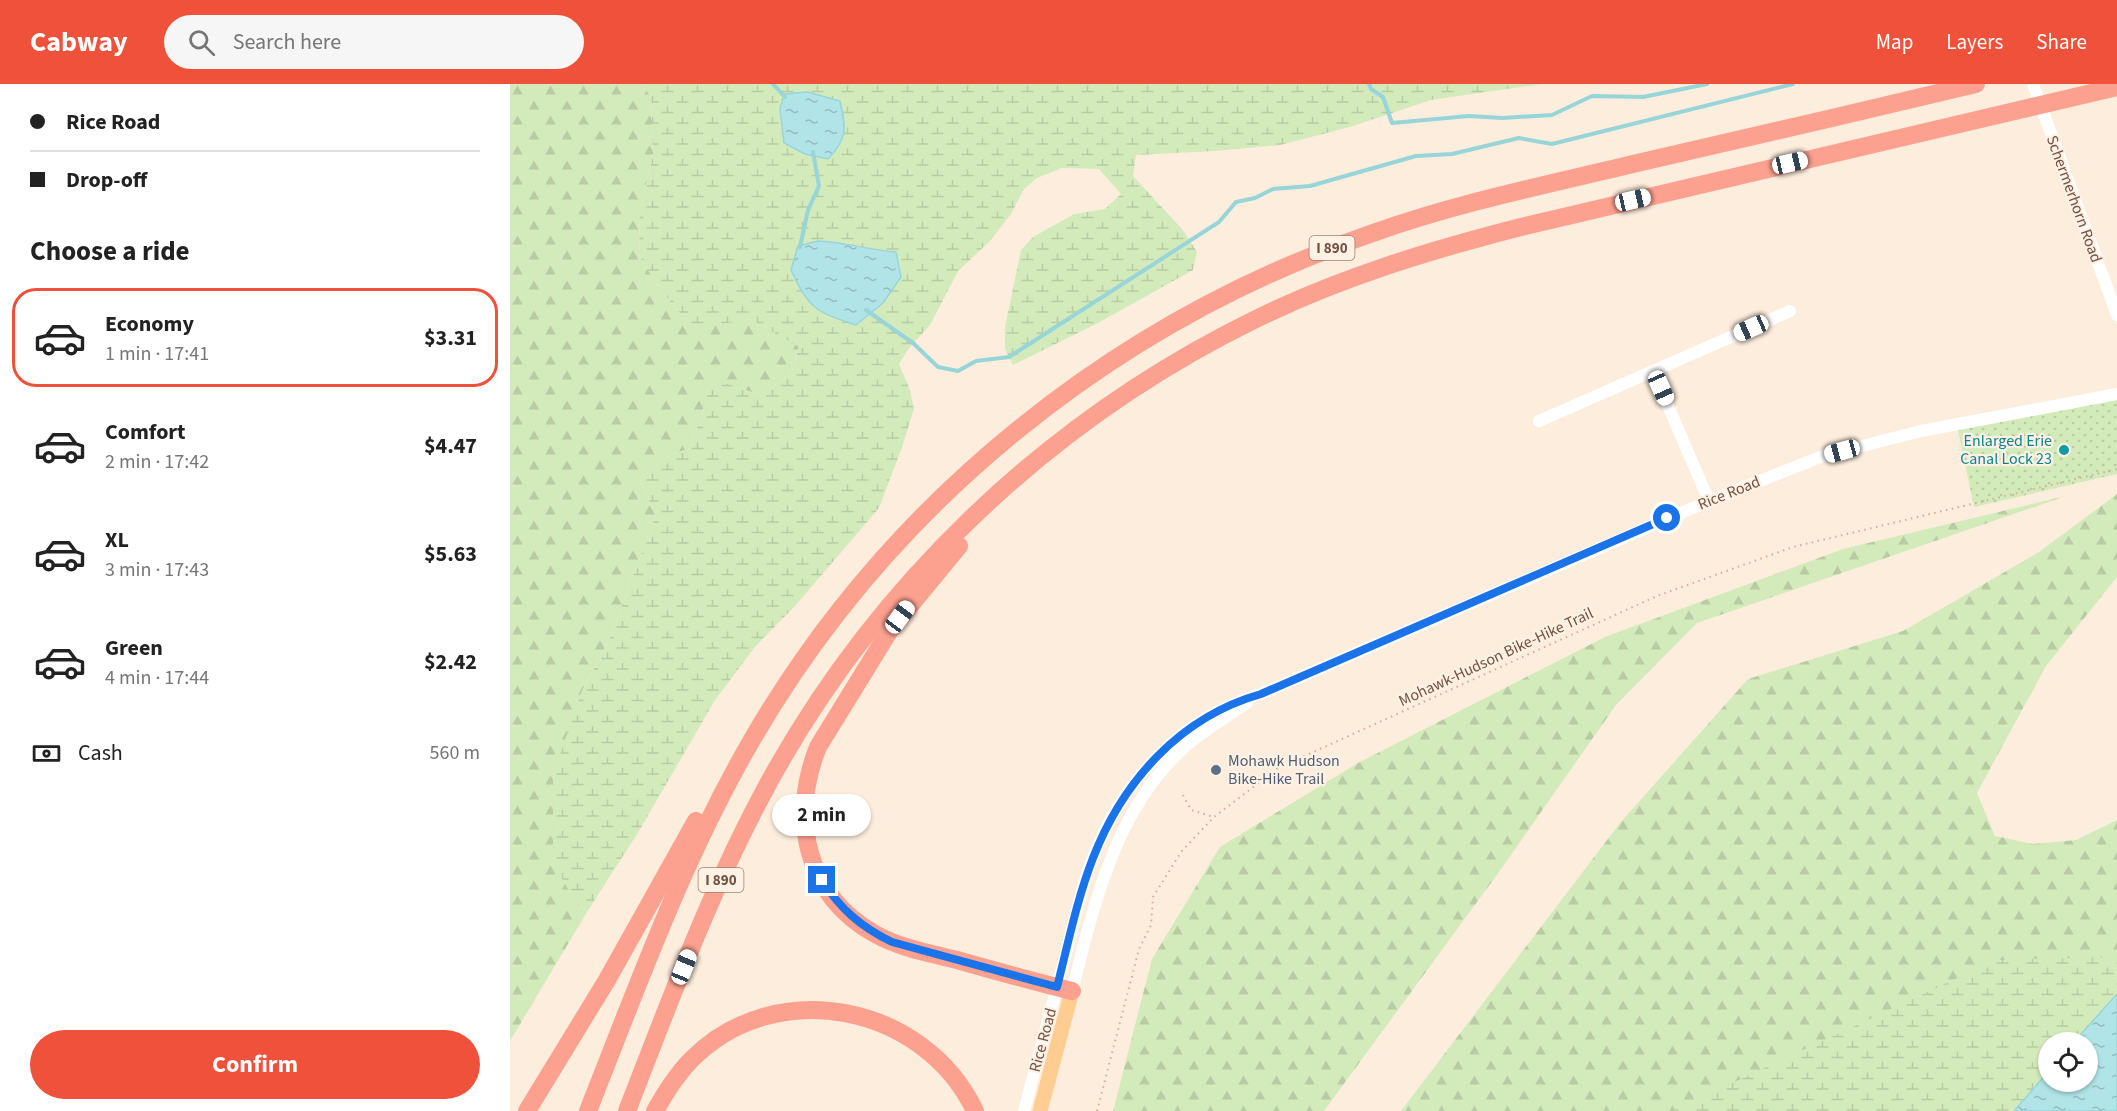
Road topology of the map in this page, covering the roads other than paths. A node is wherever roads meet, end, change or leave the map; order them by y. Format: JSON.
{"nodes":[{"id":1,"x":1976,"y":84,"type":"edge"},
{"id":2,"x":2033,"y":84,"type":"edge"},
{"id":3,"x":2117,"y":87,"type":"edge"},
{"id":4,"x":1790,"y":311,"type":"dead end"},
{"id":5,"x":2117,"y":315,"type":"edge"},
{"id":6,"x":1653,"y":371,"type":"junction"},
{"id":7,"x":2117,"y":394,"type":"edge"},
{"id":8,"x":1539,"y":421,"type":"dead end"},
{"id":9,"x":1061,"y":440,"type":"junction"},
{"id":10,"x":1709,"y":501,"type":"junction"},
{"id":11,"x":793,"y":675,"type":"junction"},
{"id":12,"x":1064,"y":989,"type":"junction"},
{"id":13,"x":527,"y":1111,"type":"edge"},
{"id":14,"x":588,"y":1111,"type":"edge"},
{"id":15,"x":627,"y":1111,"type":"edge"},
{"id":16,"x":655,"y":1111,"type":"edge"},
{"id":17,"x":975,"y":1111,"type":"edge"},
{"id":18,"x":1024,"y":1111,"type":"edge"},
{"id":19,"x":1040,"y":1111,"type":"edge"}],
"edges":[{"from":1,"to":11,"type":"highway","number":"I 890"},
{"from":2,"to":5,"type":"street","name":"Schermerhorn Road"},
{"from":3,"to":9,"type":"highway","number":"I 890"},
{"from":4,"to":6,"type":"street"},
{"from":6,"to":8,"type":"street"},
{"from":6,"to":10,"type":"street"},
{"from":7,"to":10,"type":"street","name":"Rice Road"},
{"from":9,"to":12,"type":"highway"},
{"from":9,"to":15,"type":"highway","number":"I 890"},
{"from":10,"to":12,"type":"street","name":"Rice Road"},
{"from":11,"to":13,"type":"highway"},
{"from":11,"to":14,"type":"highway","number":"I 890"},
{"from":12,"to":18,"type":"street","name":"Rice Road"},
{"from":12,"to":19,"type":"main road","name":"Rice Road"},
{"from":16,"to":17,"type":"highway"}]}
